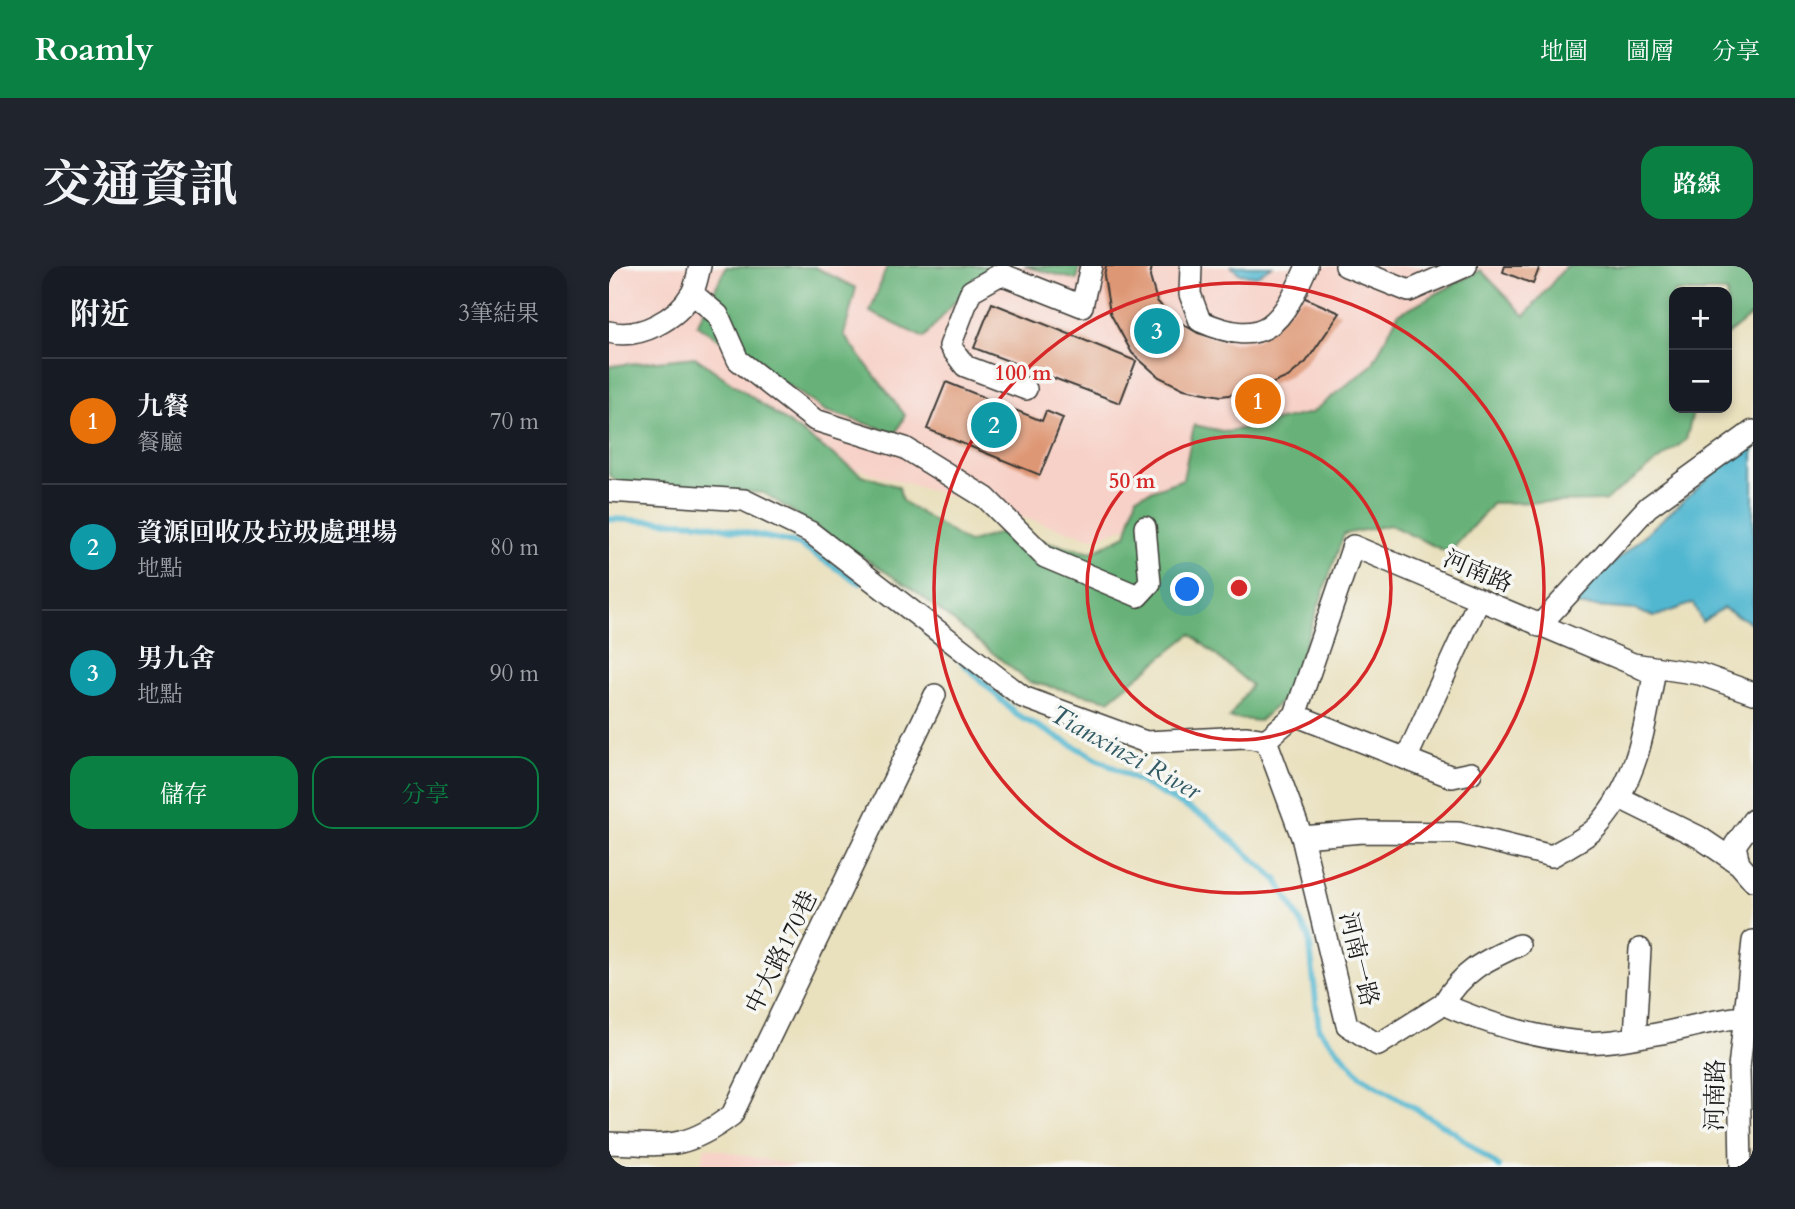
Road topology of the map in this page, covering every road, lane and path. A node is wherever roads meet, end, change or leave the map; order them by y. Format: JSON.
{"nodes":[{"id":1,"x":700,"y":266,"type":"edge"},
{"id":2,"x":1091,"y":266,"type":"edge"},
{"id":3,"x":1191,"y":266,"type":"edge"},
{"id":4,"x":1307,"y":266,"type":"edge"},
{"id":5,"x":1346,"y":266,"type":"edge"},
{"id":6,"x":1466,"y":266,"type":"edge"},
{"id":7,"x":692,"y":293,"type":"junction"},
{"id":8,"x":609,"y":332,"type":"edge"},
{"id":9,"x":1026,"y":390,"type":"dead end"},
{"id":10,"x":1753,"y":431,"type":"edge"},
{"id":11,"x":609,"y":491,"type":"edge"},
{"id":12,"x":1145,"y":527,"type":"dead end"},
{"id":13,"x":1479,"y":600,"type":"junction"},
{"id":14,"x":1539,"y":626,"type":"junction"},
{"id":15,"x":1633,"y":664,"type":"junction"},
{"id":16,"x":1753,"y":693,"type":"edge"},
{"id":17,"x":935,"y":695,"type":"dead end"},
{"id":18,"x":1295,"y":715,"type":"junction"},
{"id":19,"x":1266,"y":740,"type":"junction"},
{"id":20,"x":1406,"y":759,"type":"junction"},
{"id":21,"x":1472,"y":773,"type":"dead end"},
{"id":22,"x":1618,"y":797,"type":"junction"},
{"id":23,"x":1753,"y":820,"type":"edge"},
{"id":24,"x":1302,"y":836,"type":"junction"},
{"id":25,"x":1746,"y":872,"type":"edge"},
{"id":26,"x":1753,"y":941,"type":"edge"},
{"id":27,"x":1519,"y":945,"type":"dead end"},
{"id":28,"x":1640,"y":949,"type":"dead end"},
{"id":29,"x":1443,"y":1004,"type":"junction"},
{"id":30,"x":1745,"y":1017,"type":"junction"},
{"id":31,"x":1635,"y":1037,"type":"junction"},
{"id":32,"x":609,"y":1143,"type":"edge"},
{"id":33,"x":1741,"y":1167,"type":"edge"}],
"edges":[{"from":1,"to":7,"type":"street"},
{"from":2,"to":9,"type":"street"},
{"from":3,"to":4,"type":"street"},
{"from":5,"to":6,"type":"street"},
{"from":7,"to":8,"type":"street"},
{"from":7,"to":12,"type":"street"},
{"from":10,"to":14,"type":"street"},
{"from":11,"to":19,"type":"street"},
{"from":13,"to":14,"type":"street","name":"河南路"},
{"from":13,"to":18,"type":"street","name":"河南路"},
{"from":13,"to":20,"type":"street"},
{"from":14,"to":15,"type":"street","name":"河南路"},
{"from":15,"to":16,"type":"street","name":"河南路"},
{"from":15,"to":22,"type":"street"},
{"from":17,"to":32,"type":"street","name":"中大路170巷"},
{"from":18,"to":19,"type":"street"},
{"from":18,"to":20,"type":"street"},
{"from":19,"to":24,"type":"street","name":"河南一路"},
{"from":20,"to":21,"type":"street"},
{"from":22,"to":24,"type":"street"},
{"from":22,"to":25,"type":"street"},
{"from":23,"to":25,"type":"street"},
{"from":24,"to":29,"type":"street","name":"河南一路"},
{"from":26,"to":30,"type":"street","name":"河南路"},
{"from":27,"to":29,"type":"street"},
{"from":28,"to":31,"type":"street"},
{"from":29,"to":31,"type":"street"},
{"from":30,"to":31,"type":"street"},
{"from":30,"to":33,"type":"street","name":"河南路"}]}
